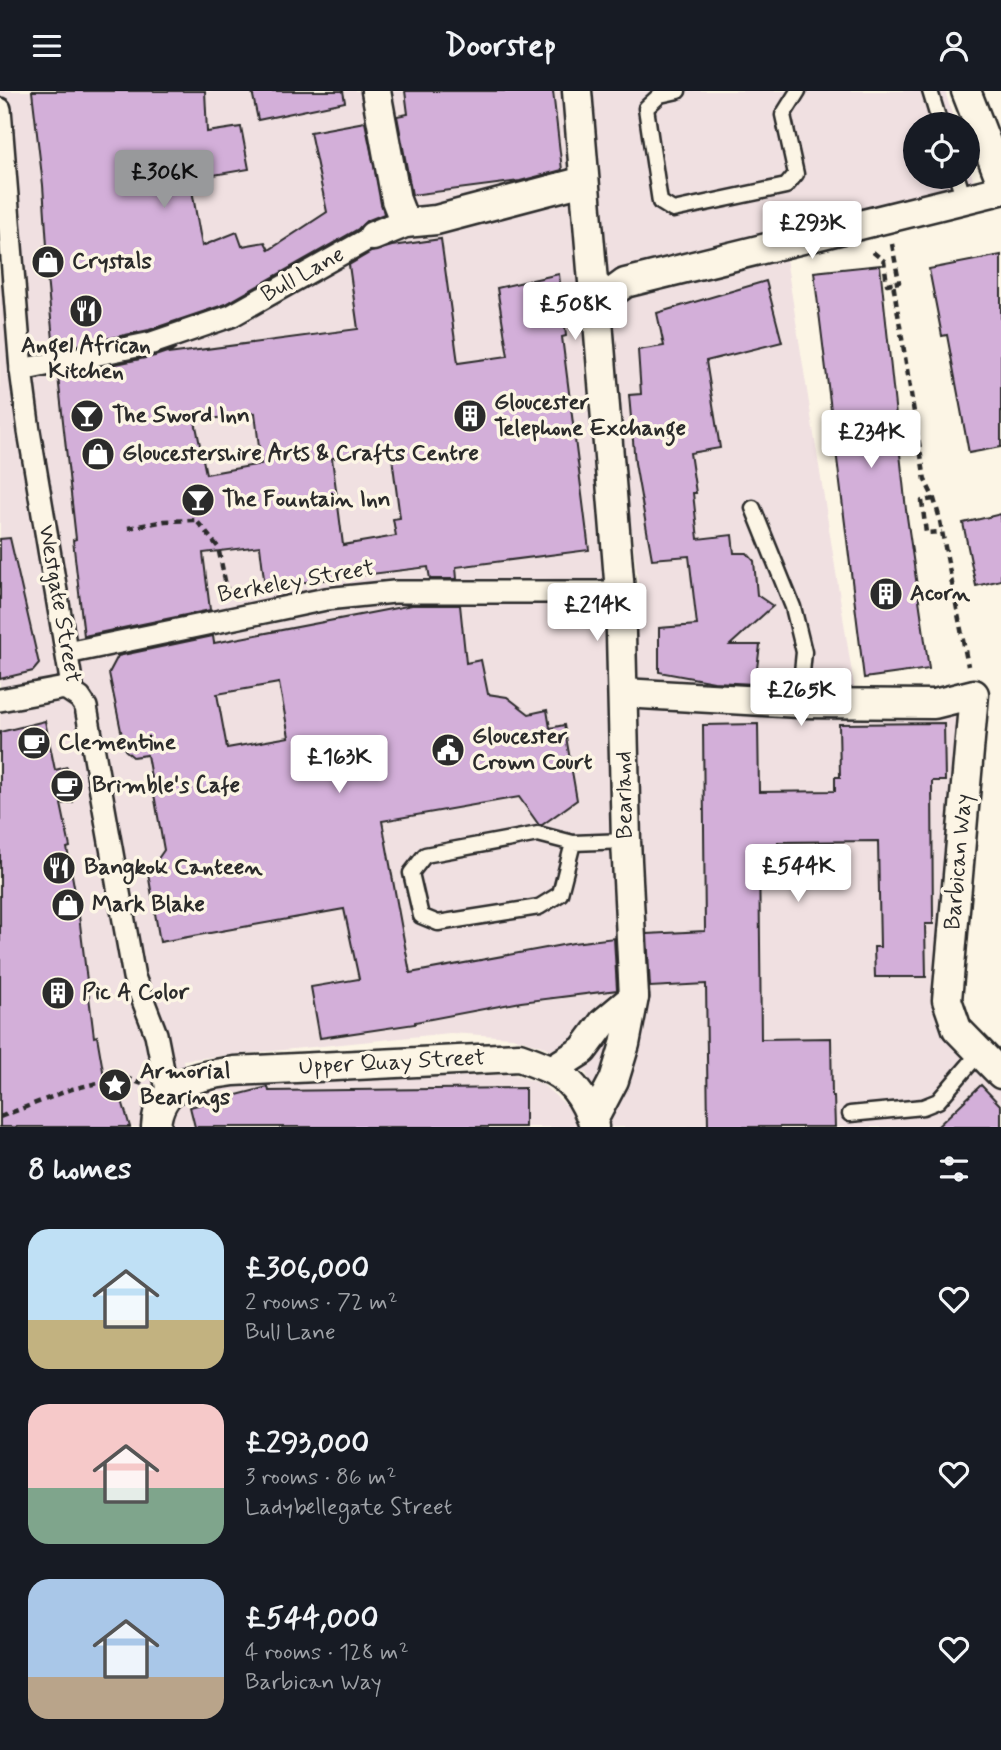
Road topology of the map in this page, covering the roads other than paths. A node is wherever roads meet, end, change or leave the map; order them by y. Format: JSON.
{"nodes":[{"id":1,"x":376,"y":91,"type":"edge"},
{"id":2,"x":577,"y":91,"type":"edge"},
{"id":3,"x":678,"y":91,"type":"edge"},
{"id":4,"x":798,"y":91,"type":"edge"},
{"id":5,"x":930,"y":91,"type":"edge"},
{"id":6,"x":966,"y":91,"type":"edge"},
{"id":7,"x":0,"y":109,"type":"edge"},
{"id":8,"x":936,"y":112,"type":"edge"},
{"id":9,"x":584,"y":181,"type":"junction"},
{"id":10,"x":1001,"y":181,"type":"edge"},
{"id":11,"x":956,"y":189,"type":"edge"},
{"id":12,"x":980,"y":189,"type":"edge"},
{"id":13,"x":1001,"y":190,"type":"edge"},
{"id":14,"x":405,"y":223,"type":"junction"},
{"id":15,"x":373,"y":236,"type":"joint"},
{"id":16,"x":607,"y":297,"type":"junction"},
{"id":17,"x":21,"y":370,"type":"junction"},
{"id":18,"x":753,"y":508,"type":"dead end"},
{"id":19,"x":620,"y":592,"type":"junction"},
{"id":20,"x":67,"y":653,"type":"junction"},
{"id":21,"x":73,"y":692,"type":"junction"},
{"id":22,"x":623,"y":693,"type":"junction"},
{"id":23,"x":0,"y":700,"type":"edge"},
{"id":24,"x":799,"y":703,"type":"junction"},
{"id":25,"x":625,"y":841,"type":"junction"},
{"id":26,"x":573,"y":843,"type":"junction"},
{"id":27,"x":634,"y":997,"type":"junction"},
{"id":28,"x":980,"y":1052,"type":"junction"},
{"id":29,"x":553,"y":1069,"type":"junction"},
{"id":30,"x":1001,"y":1074,"type":"edge"},
{"id":31,"x":168,"y":1094,"type":"junction"},
{"id":32,"x":850,"y":1114,"type":"dead end"},
{"id":33,"x":593,"y":1123,"type":"edge"},
{"id":34,"x":156,"y":1127,"type":"edge"}],
"edges":[{"from":1,"to":14,"type":"street"},
{"from":2,"to":9,"type":"street"},
{"from":3,"to":4,"type":"lane"},
{"from":5,"to":8,"type":"lane"},
{"from":6,"to":10,"type":"street"},
{"from":7,"to":17,"type":"street","name":"Westgate Street"},
{"from":9,"to":14,"type":"street","name":"Bull Lane"},
{"from":9,"to":16,"type":"street"},
{"from":11,"to":16,"type":"street"},
{"from":12,"to":13,"type":"street"},
{"from":14,"to":15,"type":"street","name":"Bull Lane"},
{"from":15,"to":17,"type":"street","name":"Bull Lane"},
{"from":16,"to":19,"type":"street","name":"Bearland"},
{"from":17,"to":20,"type":"street","name":"Westgate Street"},
{"from":18,"to":24,"type":"lane"},
{"from":19,"to":20,"type":"street","name":"Berkeley Street"},
{"from":19,"to":22,"type":"street","name":"Bearland"},
{"from":20,"to":21,"type":"street","name":"Westgate Street"},
{"from":21,"to":23,"type":"street"},
{"from":21,"to":31,"type":"street","name":"Westgate Street"},
{"from":22,"to":24,"type":"street"},
{"from":22,"to":25,"type":"street","name":"Bearland"},
{"from":24,"to":28,"type":"street","name":"Barbican Way"},
{"from":25,"to":26,"type":"lane"},
{"from":25,"to":27,"type":"street","name":"Bearland"},
{"from":26,"to":26,"type":"lane"},
{"from":27,"to":29,"type":"street"},
{"from":27,"to":33,"type":"street","name":"Bearland"},
{"from":28,"to":30,"type":"street"},
{"from":28,"to":32,"type":"lane"},
{"from":29,"to":31,"type":"street","name":"Upper Quay Street"},
{"from":29,"to":33,"type":"street","name":"Upper Quay Street"},
{"from":31,"to":34,"type":"street"}]}
